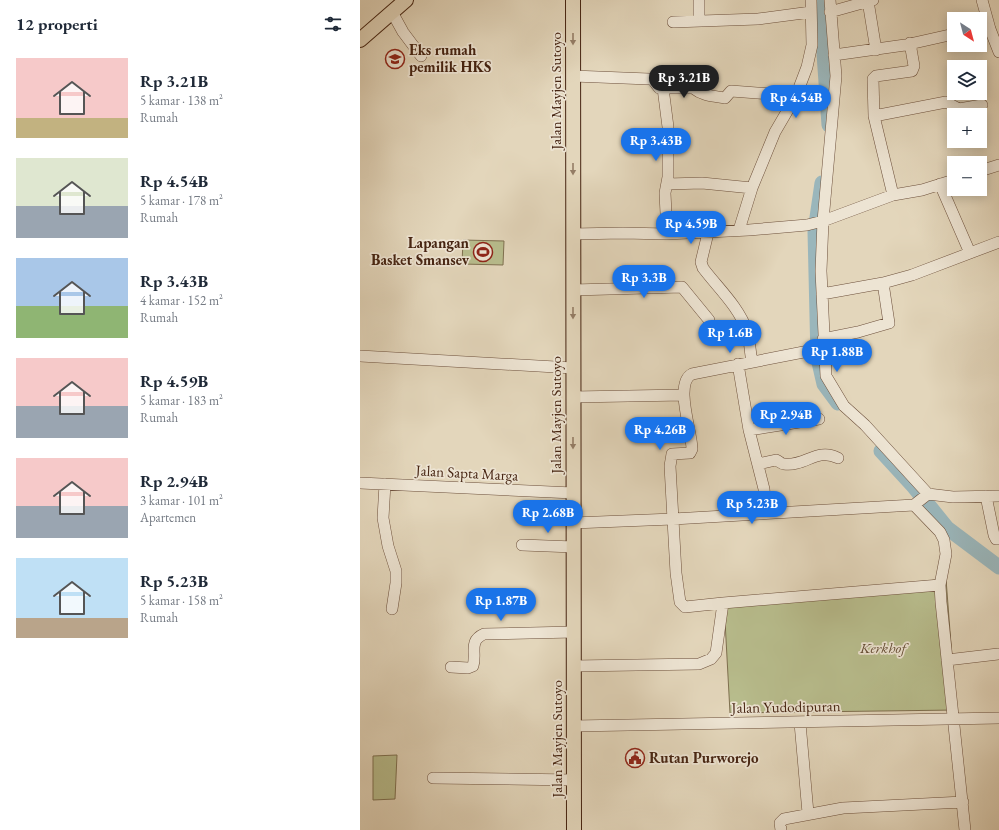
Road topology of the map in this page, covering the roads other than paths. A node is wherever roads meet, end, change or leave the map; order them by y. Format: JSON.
{"nodes":[{"id":1,"x":406,"y":0,"type":"edge"},
{"id":2,"x":573,"y":0,"type":"edge"},
{"id":3,"x":698,"y":0,"type":"edge"},
{"id":4,"x":811,"y":0,"type":"edge"},
{"id":5,"x":830,"y":0,"type":"edge"},
{"id":6,"x":982,"y":0,"type":"edge"},
{"id":7,"x":871,"y":1,"type":"edge"},
{"id":8,"x":392,"y":12,"type":"junction"},
{"id":9,"x":811,"y":12,"type":"junction"},
{"id":10,"x":830,"y":12,"type":"junction"},
{"id":11,"x":983,"y":12,"type":"edge"},
{"id":12,"x":699,"y":20,"type":"junction"},
{"id":13,"x":673,"y":22,"type":"dead end"},
{"id":14,"x":987,"y":32,"type":"edge"},
{"id":15,"x":947,"y":36,"type":"edge"},
{"id":16,"x":360,"y":40,"type":"edge"},
{"id":17,"x":910,"y":44,"type":"junction"},
{"id":18,"x":876,"y":50,"type":"junction"},
{"id":19,"x":999,"y":52,"type":"edge"},
{"id":20,"x":834,"y":55,"type":"junction"},
{"id":21,"x":421,"y":56,"type":"dead end"},
{"id":22,"x":573,"y":76,"type":"junction"},
{"id":23,"x":663,"y":88,"type":"junction"},
{"id":24,"x":796,"y":96,"type":"junction"},
{"id":25,"x":982,"y":105,"type":"dead end"},
{"id":26,"x":874,"y":116,"type":"junction"},
{"id":27,"x":999,"y":165,"type":"edge"},
{"id":28,"x":987,"y":169,"type":"edge"},
{"id":29,"x":947,"y":182,"type":"edge"},
{"id":30,"x":668,"y":184,"type":"junction"},
{"id":31,"x":940,"y":184,"type":"junction"},
{"id":32,"x":752,"y":188,"type":"junction"},
{"id":33,"x":893,"y":195,"type":"junction"},
{"id":34,"x":816,"y":223,"type":"junction"},
{"id":35,"x":739,"y":230,"type":"junction"},
{"id":36,"x":708,"y":233,"type":"junction"},
{"id":37,"x":573,"y":234,"type":"junction"},
{"id":38,"x":666,"y":234,"type":"junction"},
{"id":39,"x":999,"y":242,"type":"edge"},
{"id":40,"x":970,"y":253,"type":"junction"},
{"id":41,"x":883,"y":283,"type":"junction"},
{"id":42,"x":573,"y":290,"type":"junction"},
{"id":43,"x":822,"y":294,"type":"junction"},
{"id":44,"x":709,"y":320,"type":"dead end"},
{"id":45,"x":820,"y":347,"type":"junction"},
{"id":46,"x":360,"y":356,"type":"edge"},
{"id":47,"x":752,"y":362,"type":"junction"},
{"id":48,"x":738,"y":364,"type":"junction"},
{"id":49,"x":573,"y":368,"type":"junction"},
{"id":50,"x":684,"y":396,"type":"junction"},
{"id":51,"x":573,"y":397,"type":"junction"},
{"id":52,"x":819,"y":418,"type":"dead end"},
{"id":53,"x":749,"y":430,"type":"junction"},
{"id":54,"x":838,"y":458,"type":"dead end"},
{"id":55,"x":758,"y":464,"type":"junction"},
{"id":56,"x":360,"y":483,"type":"edge"},
{"id":57,"x":385,"y":484,"type":"junction"},
{"id":58,"x":573,"y":493,"type":"junction"},
{"id":59,"x":986,"y":496,"type":"junction"},
{"id":60,"x":999,"y":496,"type":"edge"},
{"id":61,"x":922,"y":499,"type":"junction"},
{"id":62,"x":766,"y":513,"type":"junction"},
{"id":63,"x":673,"y":519,"type":"junction"},
{"id":64,"x":574,"y":523,"type":"junction"},
{"id":65,"x":999,"y":539,"type":"edge"},
{"id":66,"x":522,"y":545,"type":"dead end"},
{"id":67,"x":574,"y":547,"type":"junction"},
{"id":68,"x":940,"y":585,"type":"junction"},
{"id":69,"x":723,"y":603,"type":"junction"},
{"id":70,"x":392,"y":609,"type":"dead end"},
{"id":71,"x":574,"y":632,"type":"junction"},
{"id":72,"x":998,"y":654,"type":"edge"},
{"id":73,"x":947,"y":660,"type":"junction"},
{"id":74,"x":574,"y":666,"type":"junction"},
{"id":75,"x":451,"y":667,"type":"dead end"},
{"id":76,"x":999,"y":718,"type":"edge"},
{"id":77,"x":954,"y":719,"type":"junction"},
{"id":78,"x":800,"y":723,"type":"junction"},
{"id":79,"x":574,"y":726,"type":"junction"},
{"id":80,"x":433,"y":778,"type":"dead end"},
{"id":81,"x":574,"y":780,"type":"junction"},
{"id":82,"x":963,"y":802,"type":"junction"},
{"id":83,"x":808,"y":813,"type":"junction"},
{"id":84,"x":574,"y":830,"type":"edge"},
{"id":85,"x":781,"y":830,"type":"edge"},
{"id":86,"x":965,"y":830,"type":"edge"}],
"edges":[{"from":1,"to":8,"type":"main road"},
{"from":2,"to":22,"type":"main road","name":"Jalan Mayjen Sutoyo","one_way":true},
{"from":3,"to":12,"type":"street"},
{"from":4,"to":9,"type":"street"},
{"from":5,"to":10,"type":"street"},
{"from":6,"to":11,"type":"street"},
{"from":7,"to":10,"type":"street"},
{"from":7,"to":18,"type":"street"},
{"from":8,"to":16,"type":"main road"},
{"from":8,"to":21,"type":"street"},
{"from":9,"to":12,"type":"street"},
{"from":9,"to":24,"type":"street"},
{"from":10,"to":20,"type":"street"},
{"from":12,"to":13,"type":"street"},
{"from":14,"to":19,"type":"street"},
{"from":15,"to":17,"type":"street"},
{"from":17,"to":18,"type":"street"},
{"from":17,"to":26,"type":"street"},
{"from":18,"to":20,"type":"street"},
{"from":20,"to":34,"type":"street"},
{"from":22,"to":23,"type":"street"},
{"from":22,"to":37,"type":"main road","name":"Jalan Mayjen Sutoyo","one_way":true},
{"from":23,"to":24,"type":"street"},
{"from":23,"to":30,"type":"street"},
{"from":24,"to":32,"type":"street"},
{"from":25,"to":26,"type":"street"},
{"from":26,"to":33,"type":"street"},
{"from":27,"to":28,"type":"street"},
{"from":29,"to":31,"type":"street"},
{"from":30,"to":32,"type":"street"},
{"from":30,"to":38,"type":"street"},
{"from":31,"to":33,"type":"street"},
{"from":31,"to":40,"type":"street"},
{"from":32,"to":35,"type":"street"},
{"from":33,"to":34,"type":"street"},
{"from":34,"to":35,"type":"street"},
{"from":34,"to":43,"type":"street"},
{"from":35,"to":36,"type":"street"},
{"from":36,"to":38,"type":"street"},
{"from":36,"to":47,"type":"street"},
{"from":37,"to":38,"type":"street"},
{"from":37,"to":42,"type":"main road","name":"Jalan Mayjen Sutoyo"},
{"from":39,"to":40,"type":"street"},
{"from":40,"to":41,"type":"street"},
{"from":41,"to":43,"type":"street"},
{"from":41,"to":45,"type":"street"},
{"from":42,"to":44,"type":"street"},
{"from":42,"to":49,"type":"main road","name":"Jalan Mayjen Sutoyo","one_way":true},
{"from":43,"to":45,"type":"street"},
{"from":45,"to":47,"type":"street"},
{"from":45,"to":61,"type":"street"},
{"from":46,"to":49,"type":"street"},
{"from":47,"to":48,"type":"street"},
{"from":48,"to":50,"type":"street"},
{"from":48,"to":53,"type":"street"},
{"from":49,"to":51,"type":"main road","name":"Jalan Mayjen Sutoyo"},
{"from":50,"to":51,"type":"street"},
{"from":50,"to":63,"type":"street"},
{"from":51,"to":58,"type":"main road","name":"Jalan Mayjen Sutoyo","one_way":true},
{"from":52,"to":53,"type":"street"},
{"from":53,"to":55,"type":"street"},
{"from":54,"to":55,"type":"street"},
{"from":55,"to":62,"type":"street"},
{"from":56,"to":57,"type":"street","name":"Jalan Sapta Marga"},
{"from":57,"to":58,"type":"street","name":"Jalan Sapta Marga"},
{"from":57,"to":70,"type":"street"},
{"from":58,"to":64,"type":"main road","name":"Jalan Mayjen Sutoyo"},
{"from":59,"to":60,"type":"street"},
{"from":59,"to":61,"type":"street"},
{"from":59,"to":65,"type":"street"},
{"from":61,"to":62,"type":"street"},
{"from":61,"to":68,"type":"street"},
{"from":62,"to":63,"type":"street"},
{"from":63,"to":64,"type":"street"},
{"from":63,"to":69,"type":"street"},
{"from":64,"to":67,"type":"main road","name":"Jalan Mayjen Sutoyo"},
{"from":66,"to":67,"type":"street"},
{"from":67,"to":71,"type":"main road","name":"Jalan Mayjen Sutoyo"},
{"from":68,"to":69,"type":"street"},
{"from":68,"to":73,"type":"street"},
{"from":69,"to":74,"type":"street"},
{"from":71,"to":74,"type":"main road","name":"Jalan Mayjen Sutoyo"},
{"from":71,"to":75,"type":"street"},
{"from":72,"to":73,"type":"street"},
{"from":73,"to":77,"type":"street"},
{"from":74,"to":79,"type":"main road","name":"Jalan Mayjen Sutoyo"},
{"from":76,"to":77,"type":"street","name":"Jalan Yudodipuran"},
{"from":77,"to":78,"type":"street","name":"Jalan Yudodipuran"},
{"from":77,"to":82,"type":"street"},
{"from":78,"to":79,"type":"street","name":"Jalan Yudodipuran"},
{"from":78,"to":83,"type":"street"},
{"from":79,"to":81,"type":"main road","name":"Jalan Mayjen Sutoyo"},
{"from":80,"to":81,"type":"street"},
{"from":81,"to":84,"type":"main road","name":"Jalan Mayjen Sutoyo"},
{"from":82,"to":83,"type":"street"},
{"from":82,"to":86,"type":"street"},
{"from":83,"to":85,"type":"street"}]}
